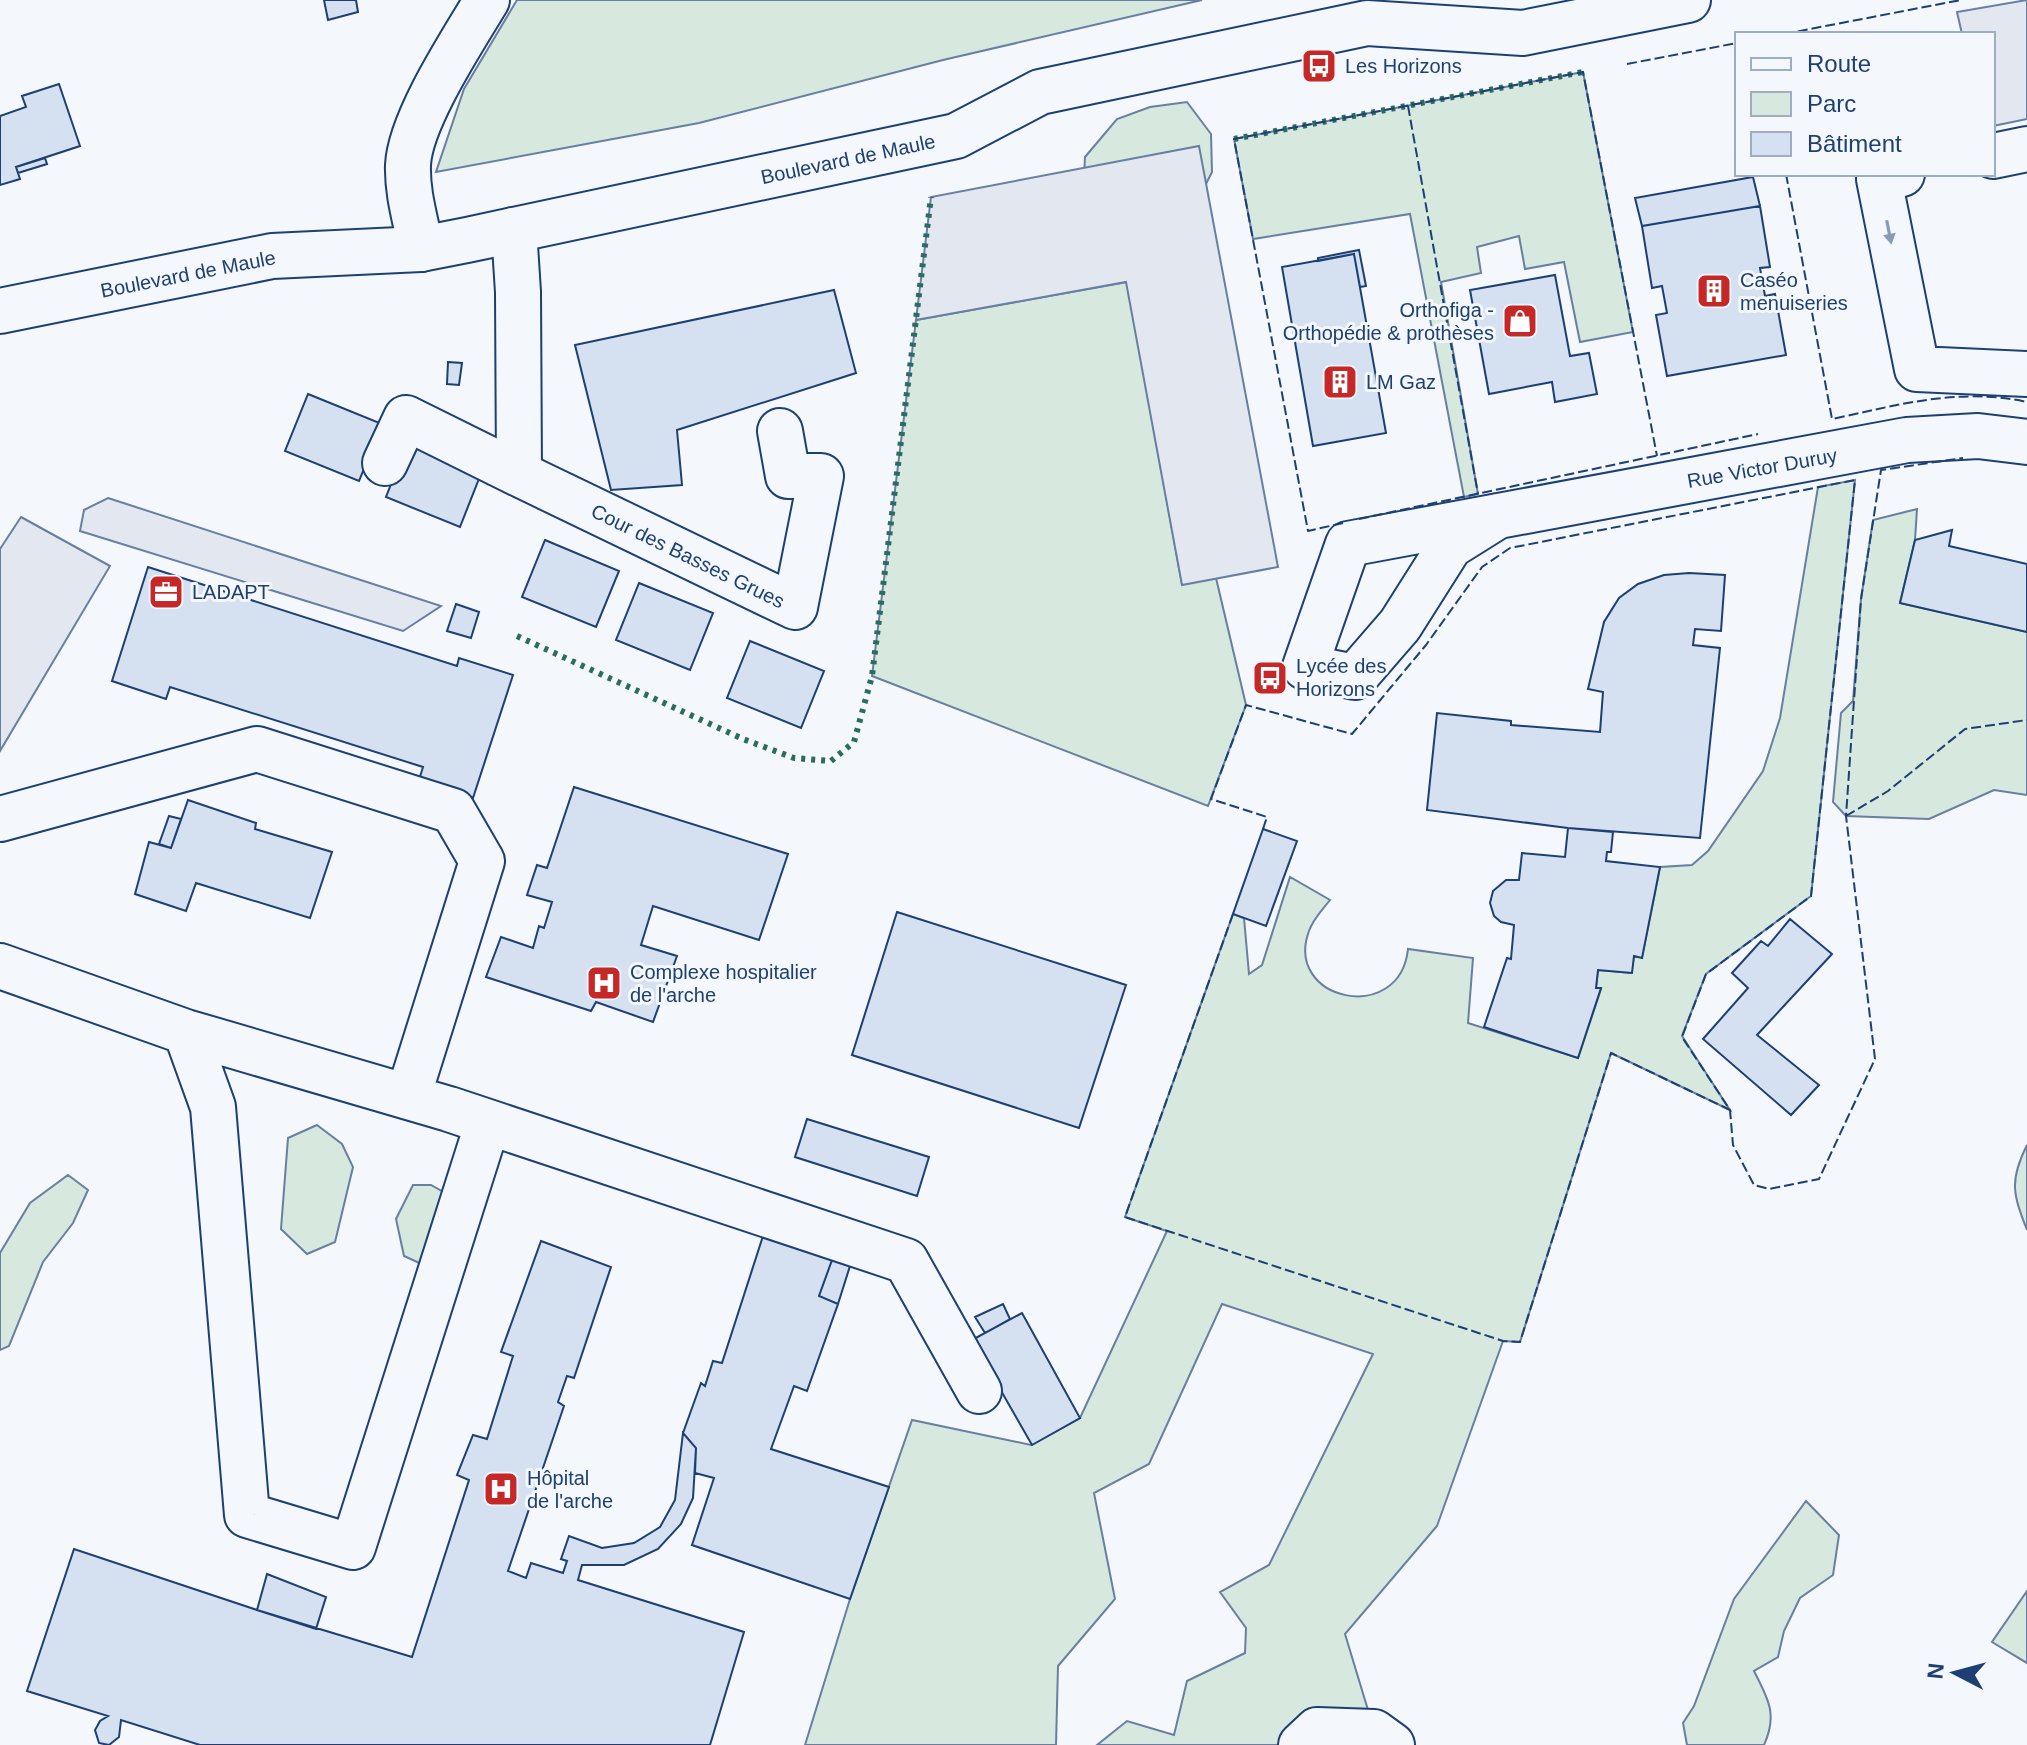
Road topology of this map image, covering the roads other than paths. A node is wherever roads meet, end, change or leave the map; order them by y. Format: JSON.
{"nodes":[{"id":1,"x":487,"y":0,"type":"edge"},
{"id":2,"x":1688,"y":0,"type":"edge"},
{"id":3,"x":2027,"y":149,"type":"edge"},
{"id":4,"x":1995,"y":156,"type":"edge"},
{"id":5,"x":1893,"y":176,"type":"edge"},
{"id":6,"x":514,"y":230,"type":"junction"},
{"id":7,"x":421,"y":249,"type":"junction"},
{"id":8,"x":0,"y":311,"type":"edge"},
{"id":9,"x":2027,"y":374,"type":"edge"},
{"id":10,"x":780,"y":431,"type":"dead end"},
{"id":11,"x":2027,"y":442,"type":"edge"},
{"id":12,"x":385,"y":463,"type":"dead end"},
{"id":13,"x":519,"y":474,"type":"junction"},
{"id":14,"x":1498,"y":516,"type":"dead end"},
{"id":15,"x":0,"y":819,"type":"edge"},
{"id":16,"x":0,"y":966,"type":"edge"},
{"id":17,"x":186,"y":1032,"type":"junction"},
{"id":18,"x":408,"y":1097,"type":"junction"},
{"id":19,"x":488,"y":1122,"type":"junction"},
{"id":20,"x":979,"y":1391,"type":"dead end"},
{"id":21,"x":1301,"y":1745,"type":"edge"},
{"id":22,"x":1392,"y":1745,"type":"edge"}],
"edges":[{"from":1,"to":7,"type":"main road"},
{"from":2,"to":6,"type":"main road","name":"Boulevard de Maule"},
{"from":3,"to":4,"type":"main road"},
{"from":5,"to":9,"type":"main road","one_way":true},
{"from":6,"to":7,"type":"main road","name":"Boulevard de Maule"},
{"from":6,"to":13,"type":"main road"},
{"from":7,"to":8,"type":"main road","name":"Boulevard de Maule"},
{"from":10,"to":13,"type":"main road","name":"Cour des Basses Grues"},
{"from":11,"to":14,"type":"main road","name":"Rue Victor Duruy"},
{"from":12,"to":13,"type":"main road","name":"Cour des Basses Grues"},
{"from":15,"to":18,"type":"main road"},
{"from":16,"to":17,"type":"main road"},
{"from":17,"to":18,"type":"main road"},
{"from":17,"to":19,"type":"main road"},
{"from":18,"to":19,"type":"main road"},
{"from":19,"to":20,"type":"main road"},
{"from":21,"to":22,"type":"main road"}]}
